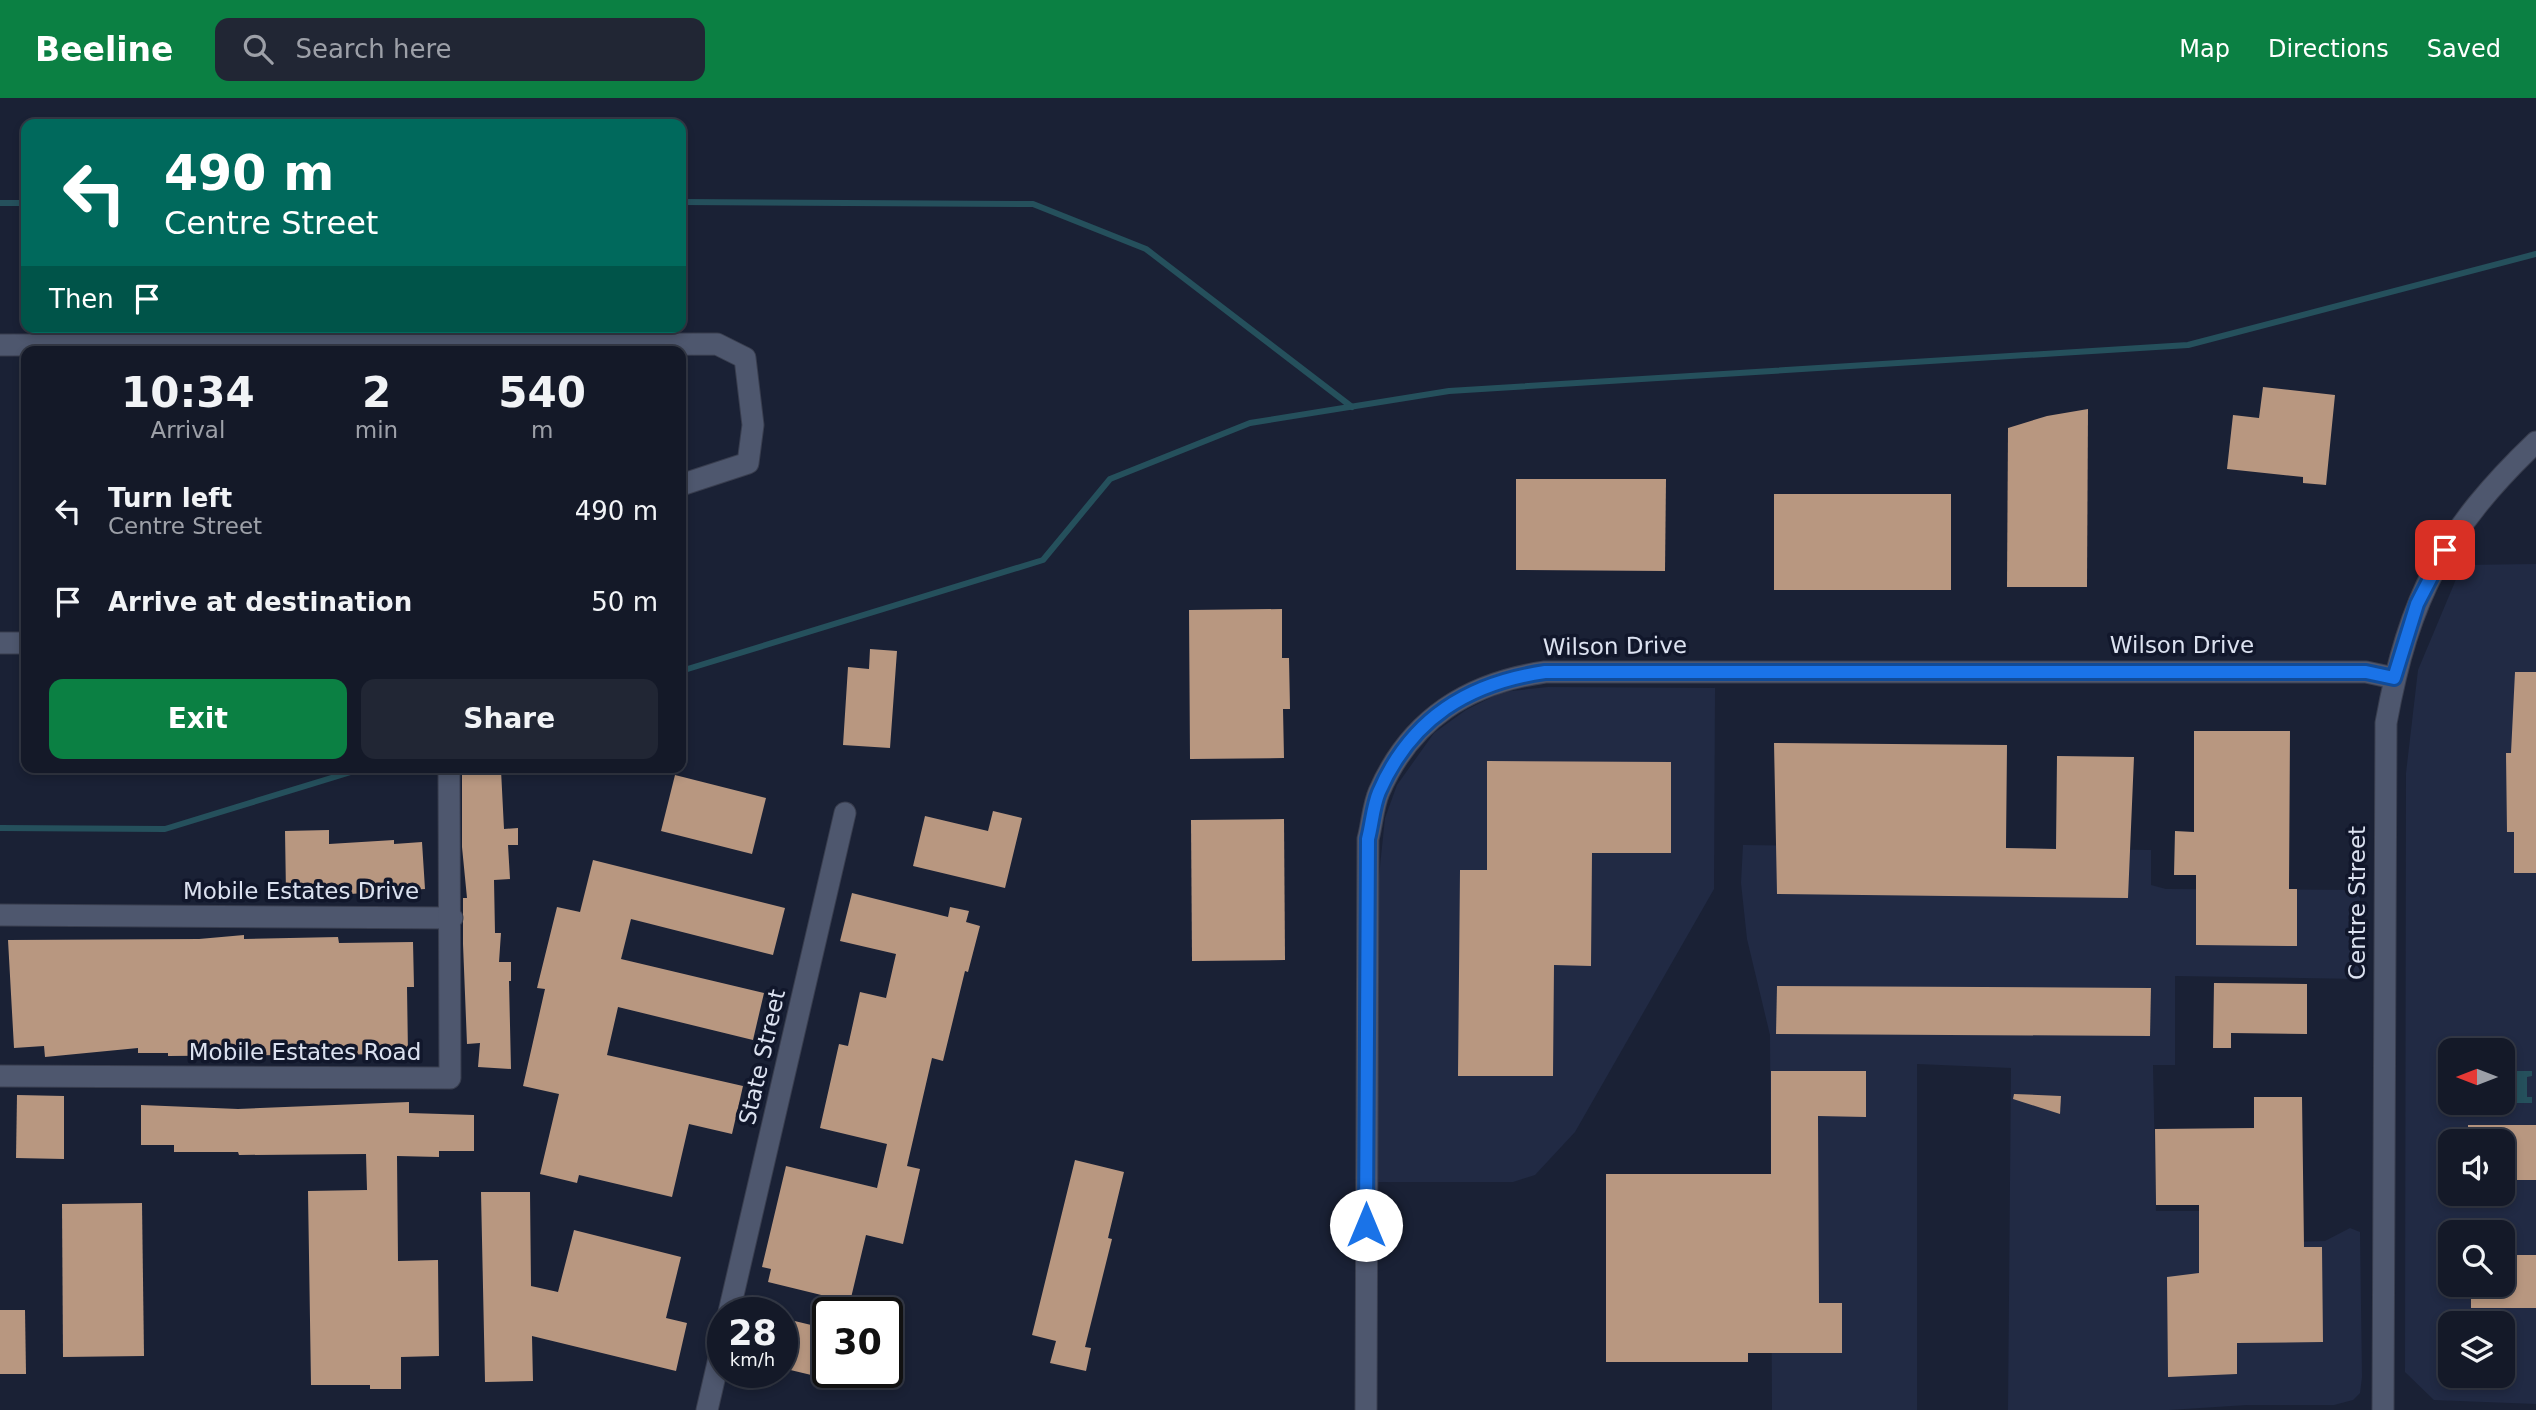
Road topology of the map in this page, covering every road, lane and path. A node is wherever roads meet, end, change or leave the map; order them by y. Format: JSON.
{"nodes":[{"id":1,"x":0,"y":345,"type":"edge"},
{"id":2,"x":2536,"y":442,"type":"edge"},
{"id":3,"x":686,"y":483,"type":"edge"},
{"id":4,"x":0,"y":643,"type":"edge"},
{"id":5,"x":21,"y":643,"type":"edge"},
{"id":6,"x":2394,"y":678,"type":"junction"},
{"id":7,"x":450,"y":773,"type":"edge"},
{"id":8,"x":845,"y":813,"type":"dead end"},
{"id":9,"x":0,"y":915,"type":"edge"},
{"id":10,"x":452,"y":918,"type":"junction"},
{"id":11,"x":0,"y":1076,"type":"edge"},
{"id":12,"x":732,"y":1297,"type":"edge"},
{"id":13,"x":712,"y":1388,"type":"edge"},
{"id":14,"x":707,"y":1410,"type":"edge"},
{"id":15,"x":1366,"y":1410,"type":"edge"},
{"id":16,"x":2383,"y":1410,"type":"edge"}],
"edges":[{"from":1,"to":3,"type":"street"},
{"from":2,"to":6,"type":"street","name":"Centre Street"},
{"from":4,"to":5,"type":"street"},
{"from":6,"to":15,"type":"street","name":"Wilson Drive"},
{"from":6,"to":16,"type":"street","name":"Centre Street"},
{"from":7,"to":10,"type":"street","name":"Mobile Estates Drive"},
{"from":8,"to":12,"type":"street","name":"State Street"},
{"from":9,"to":10,"type":"street","name":"Mobile Estates Drive"},
{"from":10,"to":11,"type":"street","name":"Mobile Estates Road"},
{"from":13,"to":14,"type":"street"}]}
